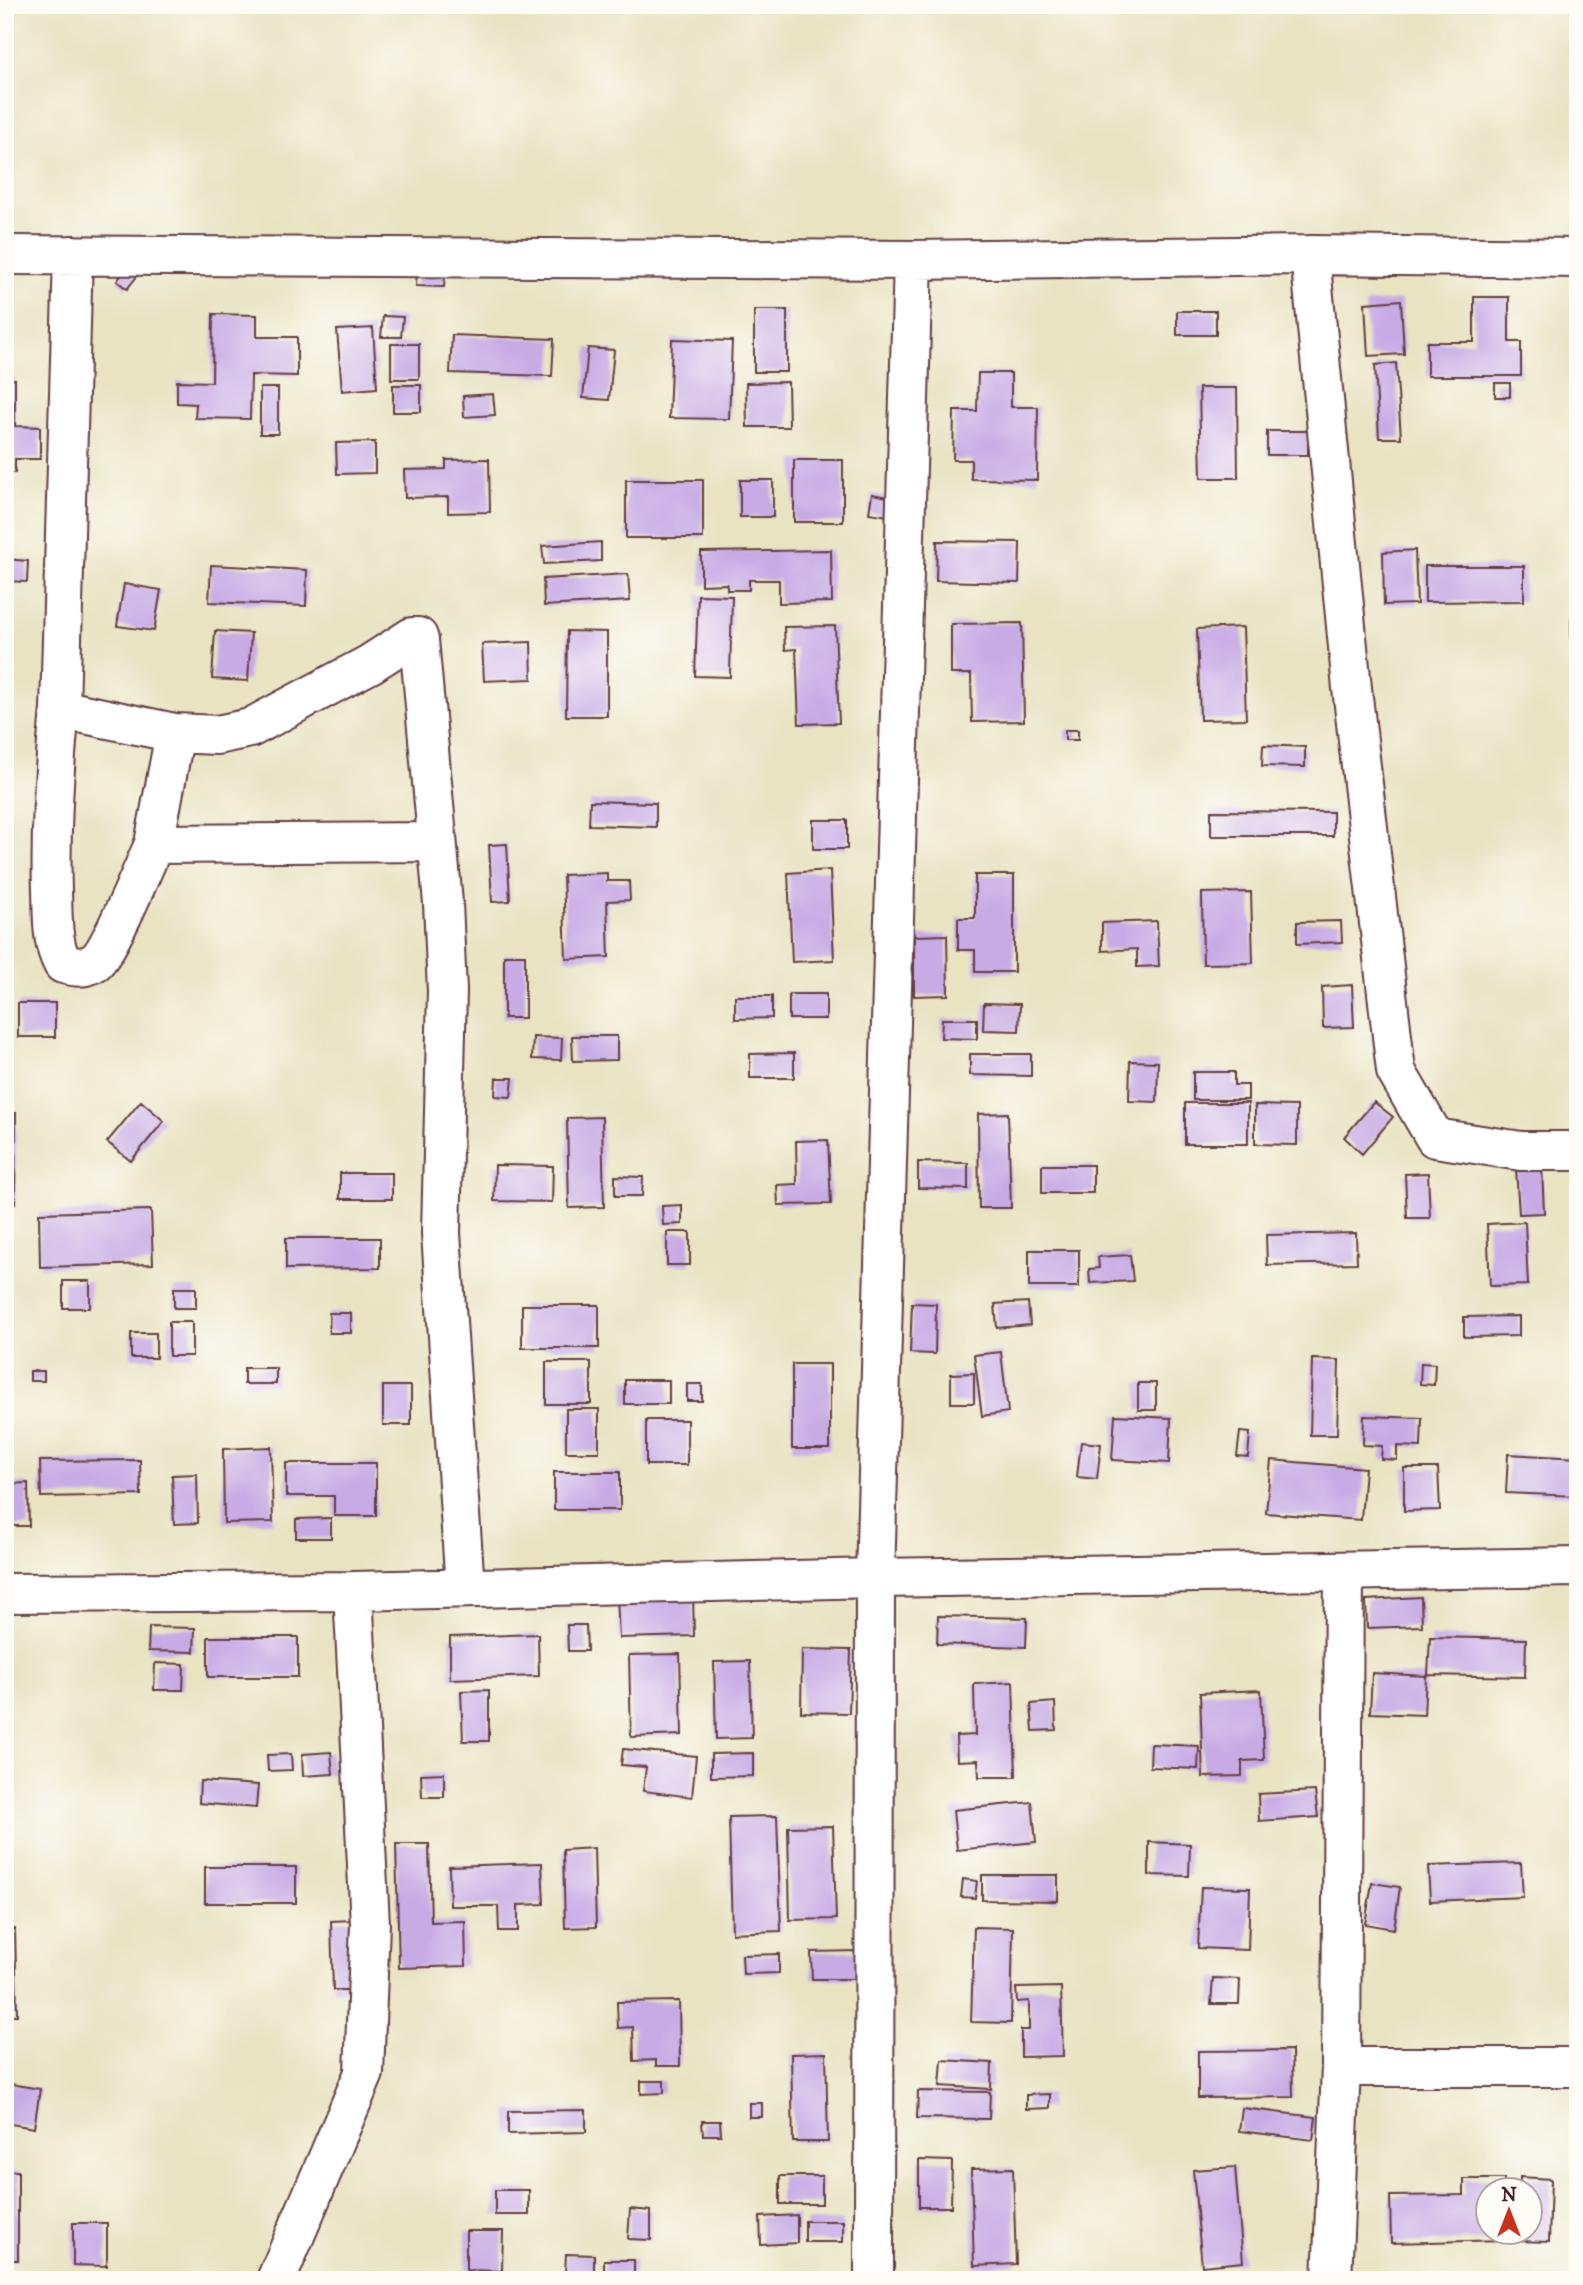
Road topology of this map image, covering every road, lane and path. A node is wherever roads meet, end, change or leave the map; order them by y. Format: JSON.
{"nodes":[{"id":1,"x":5,"y":255,"type":"edge"},
{"id":2,"x":73,"y":256,"type":"junction"},
{"id":3,"x":1310,"y":256,"type":"junction"},
{"id":4,"x":1578,"y":258,"type":"edge"},
{"id":5,"x":913,"y":260,"type":"junction"},
{"id":6,"x":60,"y":709,"type":"junction"},
{"id":7,"x":175,"y":733,"type":"junction"},
{"id":8,"x":438,"y":842,"type":"junction"},
{"id":9,"x":154,"y":844,"type":"junction"},
{"id":10,"x":1578,"y":1151,"type":"edge"},
{"id":11,"x":1578,"y":1567,"type":"edge"},
{"id":12,"x":1344,"y":1572,"type":"junction"},
{"id":13,"x":875,"y":1578,"type":"junction"},
{"id":14,"x":465,"y":1588,"type":"junction"},
{"id":15,"x":353,"y":1591,"type":"junction"},
{"id":16,"x":5,"y":1593,"type":"edge"},
{"id":17,"x":1342,"y":2067,"type":"junction"},
{"id":18,"x":1578,"y":2067,"type":"edge"},
{"id":19,"x":276,"y":2280,"type":"edge"},
{"id":20,"x":874,"y":2280,"type":"edge"},
{"id":21,"x":1332,"y":2280,"type":"edge"}],
"edges":[{"from":1,"to":2,"type":"street"},
{"from":2,"to":5,"type":"street"},
{"from":2,"to":6,"type":"street"},
{"from":3,"to":4,"type":"street"},
{"from":3,"to":5,"type":"street"},
{"from":3,"to":10,"type":"street"},
{"from":5,"to":13,"type":"street"},
{"from":6,"to":7,"type":"street"},
{"from":6,"to":9,"type":"street"},
{"from":7,"to":8,"type":"street"},
{"from":7,"to":9,"type":"street"},
{"from":8,"to":9,"type":"street"},
{"from":8,"to":14,"type":"street"},
{"from":11,"to":12,"type":"street"},
{"from":12,"to":13,"type":"street"},
{"from":12,"to":17,"type":"street"},
{"from":13,"to":14,"type":"street"},
{"from":13,"to":20,"type":"street"},
{"from":14,"to":15,"type":"street"},
{"from":15,"to":16,"type":"street"},
{"from":15,"to":19,"type":"street"},
{"from":17,"to":18,"type":"street"},
{"from":17,"to":21,"type":"street"}]}
